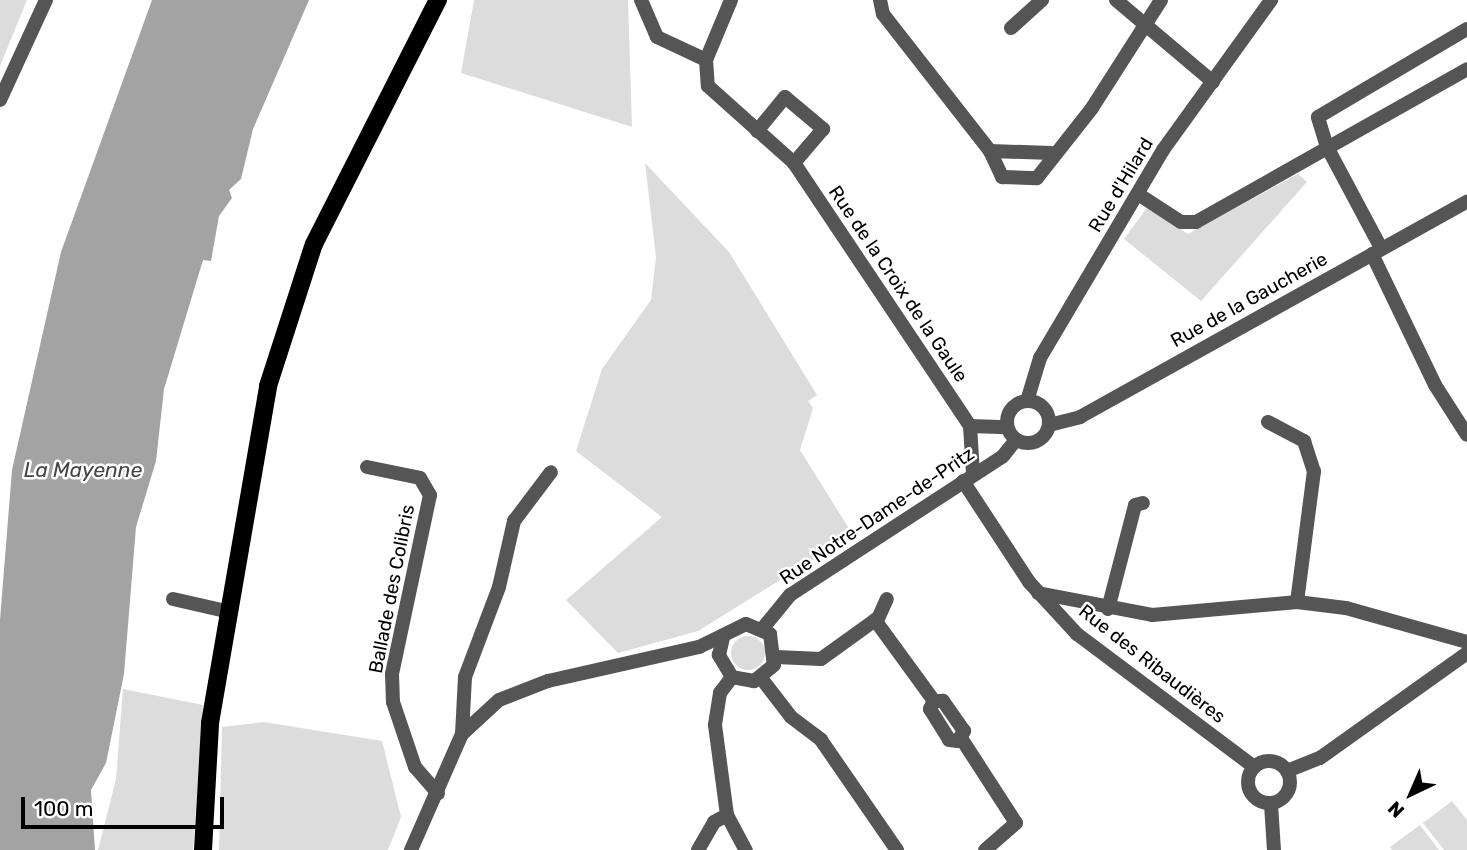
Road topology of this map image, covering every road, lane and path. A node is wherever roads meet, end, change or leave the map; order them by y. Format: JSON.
{"nodes":[{"id":1,"x":46,"y":0,"type":"edge"},
{"id":2,"x":438,"y":0,"type":"edge"},
{"id":3,"x":641,"y":0,"type":"edge"},
{"id":4,"x":731,"y":0,"type":"edge"},
{"id":5,"x":880,"y":0,"type":"edge"},
{"id":6,"x":1042,"y":0,"type":"edge"},
{"id":7,"x":1116,"y":0,"type":"edge"},
{"id":8,"x":1161,"y":0,"type":"edge"},
{"id":9,"x":1271,"y":0,"type":"edge"},
{"id":10,"x":1144,"y":27,"type":"junction"},
{"id":11,"x":1011,"y":28,"type":"dead end"},
{"id":12,"x":1467,"y":29,"type":"edge"},
{"id":13,"x":706,"y":60,"type":"junction"},
{"id":14,"x":1467,"y":69,"type":"edge"},
{"id":15,"x":1213,"y":82,"type":"junction"},
{"id":16,"x":0,"y":100,"type":"edge"},
{"id":17,"x":757,"y":131,"type":"junction"},
{"id":18,"x":1327,"y":147,"type":"junction"},
{"id":19,"x":990,"y":151,"type":"junction"},
{"id":20,"x":1051,"y":153,"type":"junction"},
{"id":21,"x":794,"y":163,"type":"junction"},
{"id":22,"x":1138,"y":194,"type":"junction"},
{"id":23,"x":1467,"y":202,"type":"edge"},
{"id":24,"x":1377,"y":251,"type":"junction"},
{"id":25,"x":1027,"y":401,"type":"junction"},
{"id":26,"x":1461,"y":415,"type":"edge"},
{"id":27,"x":1268,"y":422,"type":"dead end"},
{"id":28,"x":1049,"y":425,"type":"junction"},
{"id":29,"x":970,"y":426,"type":"junction"},
{"id":30,"x":1007,"y":427,"type":"junction"},
{"id":31,"x":1467,"y":435,"type":"edge"},
{"id":32,"x":1016,"y":440,"type":"junction"},
{"id":33,"x":367,"y":467,"type":"dead end"},
{"id":34,"x":551,"y":472,"type":"dead end"},
{"id":35,"x":968,"y":477,"type":"junction"},
{"id":36,"x":1143,"y":503,"type":"dead end"},
{"id":37,"x":1038,"y":593,"type":"junction"},
{"id":38,"x":173,"y":599,"type":"dead end"},
{"id":39,"x":887,"y":599,"type":"dead end"},
{"id":40,"x":1297,"y":602,"type":"junction"},
{"id":41,"x":1108,"y":609,"type":"junction"},
{"id":42,"x":230,"y":612,"type":"junction"},
{"id":43,"x":877,"y":621,"type":"junction"},
{"id":44,"x":763,"y":628,"type":"junction"},
{"id":45,"x":723,"y":637,"type":"junction"},
{"id":46,"x":1467,"y":642,"type":"edge"},
{"id":47,"x":699,"y":647,"type":"junction"},
{"id":48,"x":1467,"y":653,"type":"edge"},
{"id":49,"x":719,"y":655,"type":"junction"},
{"id":50,"x":776,"y":657,"type":"junction"},
{"id":51,"x":732,"y":677,"type":"junction"},
{"id":52,"x":761,"y":678,"type":"junction"},
{"id":53,"x":463,"y":734,"type":"junction"},
{"id":54,"x":1254,"y":767,"type":"junction"},
{"id":55,"x":1287,"y":771,"type":"junction"},
{"id":56,"x":438,"y":793,"type":"junction"},
{"id":57,"x":1271,"y":804,"type":"junction"},
{"id":58,"x":727,"y":814,"type":"junction"},
{"id":59,"x":203,"y":850,"type":"edge"},
{"id":60,"x":411,"y":850,"type":"edge"},
{"id":61,"x":698,"y":850,"type":"edge"},
{"id":62,"x":746,"y":850,"type":"edge"},
{"id":63,"x":897,"y":850,"type":"edge"},
{"id":64,"x":985,"y":850,"type":"edge"},
{"id":65,"x":1274,"y":850,"type":"edge"}],
"edges":[{"from":1,"to":16,"type":"street"},
{"from":2,"to":42,"type":"main road"},
{"from":3,"to":13,"type":"street"},
{"from":4,"to":13,"type":"street"},
{"from":5,"to":19,"type":"street"},
{"from":6,"to":11,"type":"street"},
{"from":7,"to":10,"type":"street"},
{"from":8,"to":10,"type":"street"},
{"from":9,"to":15,"type":"street","name":"Rue d'Hilard"},
{"from":10,"to":15,"type":"street"},
{"from":10,"to":20,"type":"street"},
{"from":12,"to":18,"type":"street"},
{"from":13,"to":17,"type":"street","name":"Rue de la Croix de la Gaule"},
{"from":14,"to":18,"type":"street"},
{"from":15,"to":22,"type":"street","name":"Rue d'Hilard"},
{"from":17,"to":21,"type":"street","name":"Rue de la Croix de la Gaule"},
{"from":17,"to":21,"type":"street"},
{"from":18,"to":22,"type":"street"},
{"from":18,"to":24,"type":"street"},
{"from":19,"to":20,"type":"street"},
{"from":19,"to":20,"type":"street"},
{"from":21,"to":29,"type":"street","name":"Rue de la Croix de la Gaule"},
{"from":22,"to":25,"type":"street","name":"Rue d'Hilard"},
{"from":23,"to":24,"type":"street","name":"Rue de la Gaucherie"},
{"from":24,"to":26,"type":"street"},
{"from":24,"to":28,"type":"street","name":"Rue de la Gaucherie"},
{"from":25,"to":28,"type":"street"},
{"from":25,"to":30,"type":"street"},
{"from":26,"to":31,"type":"street"},
{"from":27,"to":40,"type":"street"},
{"from":28,"to":32,"type":"street"},
{"from":29,"to":30,"type":"street"},
{"from":29,"to":35,"type":"street"},
{"from":30,"to":32,"type":"street"},
{"from":32,"to":35,"type":"street","name":"Rue Notre-Dame-de-Pritz"},
{"from":33,"to":56,"type":"street","name":"Ballade des Colibris"},
{"from":34,"to":53,"type":"street"},
{"from":35,"to":37,"type":"street","name":"Rue des Ribaudières"},
{"from":35,"to":44,"type":"street","name":"Rue Notre-Dame-de-Pritz"},
{"from":36,"to":41,"type":"street"},
{"from":37,"to":41,"type":"street"},
{"from":37,"to":54,"type":"street","name":"Rue des Ribaudières"},
{"from":38,"to":42,"type":"street"},
{"from":39,"to":43,"type":"street"},
{"from":40,"to":41,"type":"street"},
{"from":40,"to":46,"type":"street"},
{"from":42,"to":59,"type":"main road"},
{"from":43,"to":50,"type":"street"},
{"from":43,"to":64,"type":"street"},
{"from":44,"to":45,"type":"street"},
{"from":44,"to":50,"type":"street"},
{"from":45,"to":47,"type":"street"},
{"from":45,"to":49,"type":"street"},
{"from":47,"to":49,"type":"street"},
{"from":47,"to":53,"type":"street"},
{"from":48,"to":55,"type":"street"},
{"from":49,"to":51,"type":"street"},
{"from":50,"to":52,"type":"street"},
{"from":51,"to":52,"type":"street"},
{"from":51,"to":58,"type":"street"},
{"from":52,"to":63,"type":"street"},
{"from":53,"to":56,"type":"street"},
{"from":54,"to":55,"type":"street"},
{"from":54,"to":57,"type":"street"},
{"from":55,"to":57,"type":"street"},
{"from":56,"to":60,"type":"street"},
{"from":57,"to":65,"type":"street"},
{"from":58,"to":61,"type":"street"},
{"from":58,"to":62,"type":"street"}]}
